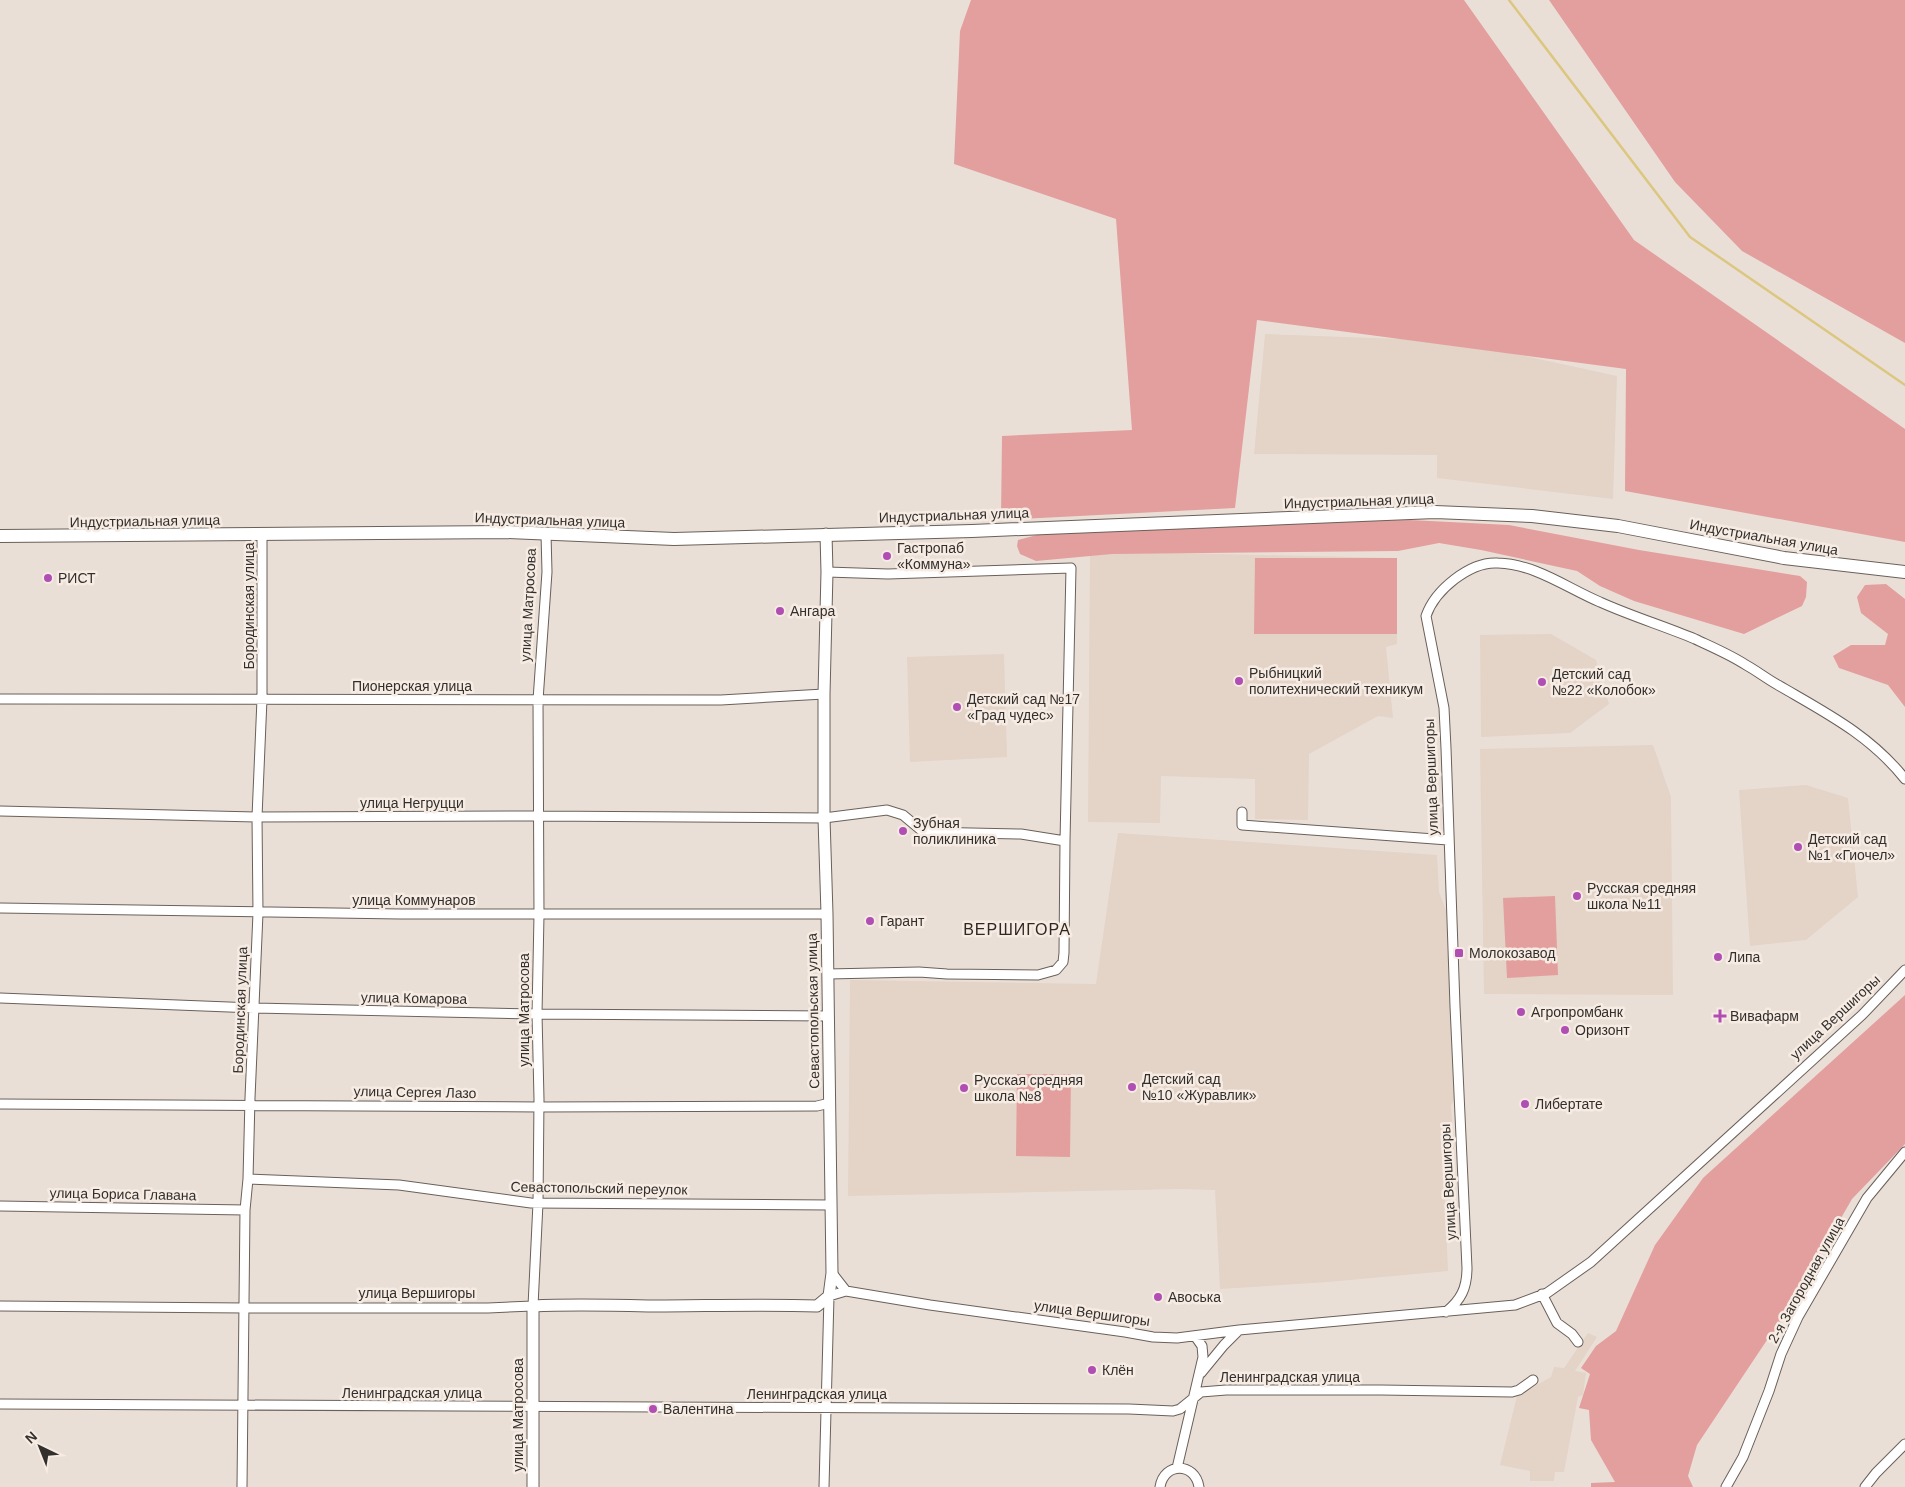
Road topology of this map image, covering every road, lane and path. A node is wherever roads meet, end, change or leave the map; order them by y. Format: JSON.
{"nodes":[{"id":1,"x":262,"y":534,"type":"junction"},
{"id":2,"x":546,"y":534,"type":"junction"},
{"id":3,"x":826,"y":534,"type":"junction"},
{"id":4,"x":0,"y":536,"type":"edge"},
{"id":5,"x":827,"y":572,"type":"junction"},
{"id":6,"x":1905,"y":572,"type":"edge"},
{"id":7,"x":824,"y":694,"type":"junction"},
{"id":8,"x":262,"y":698,"type":"junction"},
{"id":9,"x":0,"y":699,"type":"edge"},
{"id":10,"x":538,"y":700,"type":"junction"},
{"id":11,"x":1905,"y":780,"type":"edge"},
{"id":12,"x":0,"y":811,"type":"edge"},
{"id":13,"x":1242,"y":812,"type":"dead end"},
{"id":14,"x":538,"y":816,"type":"junction"},
{"id":15,"x":257,"y":817,"type":"junction"},
{"id":16,"x":824,"y":818,"type":"junction"},
{"id":17,"x":1448,"y":840,"type":"junction"},
{"id":18,"x":1065,"y":841,"type":"junction"},
{"id":19,"x":0,"y":908,"type":"edge"},
{"id":20,"x":258,"y":912,"type":"junction"},
{"id":21,"x":539,"y":914,"type":"junction"},
{"id":22,"x":827,"y":914,"type":"junction"},
{"id":23,"x":1905,"y":970,"type":"edge"},
{"id":24,"x":828,"y":974,"type":"junction"},
{"id":25,"x":0,"y":998,"type":"edge"},
{"id":26,"x":254,"y":1008,"type":"junction"},
{"id":27,"x":537,"y":1014,"type":"junction"},
{"id":28,"x":828,"y":1016,"type":"junction"},
{"id":29,"x":830,"y":1103,"type":"junction"},
{"id":30,"x":0,"y":1104,"type":"edge"},
{"id":31,"x":250,"y":1104,"type":"junction"},
{"id":32,"x":539,"y":1107,"type":"junction"},
{"id":33,"x":1905,"y":1152,"type":"edge"},
{"id":34,"x":248,"y":1179,"type":"junction"},
{"id":35,"x":538,"y":1203,"type":"junction"},
{"id":36,"x":830,"y":1205,"type":"junction"},
{"id":37,"x":0,"y":1206,"type":"edge"},
{"id":38,"x":246,"y":1210,"type":"junction"},
{"id":39,"x":832,"y":1273,"type":"junction"},
{"id":40,"x":846,"y":1290,"type":"junction"},
{"id":41,"x":1542,"y":1294,"type":"junction"},
{"id":42,"x":829,"y":1296,"type":"junction"},
{"id":43,"x":0,"y":1306,"type":"edge"},
{"id":44,"x":533,"y":1306,"type":"junction"},
{"id":45,"x":244,"y":1308,"type":"junction"},
{"id":46,"x":1446,"y":1312,"type":"junction"},
{"id":47,"x":1239,"y":1330,"type":"junction"},
{"id":48,"x":1195,"y":1336,"type":"junction"},
{"id":49,"x":1578,"y":1342,"type":"dead end"},
{"id":50,"x":1200,"y":1375,"type":"junction"},
{"id":51,"x":1533,"y":1380,"type":"dead end"},
{"id":52,"x":1194,"y":1398,"type":"junction"},
{"id":53,"x":0,"y":1404,"type":"edge"},
{"id":54,"x":244,"y":1406,"type":"junction"},
{"id":55,"x":532,"y":1408,"type":"junction"},
{"id":56,"x":826,"y":1408,"type":"junction"},
{"id":57,"x":1905,"y":1444,"type":"edge"},
{"id":58,"x":1177,"y":1468,"type":"junction"},
{"id":59,"x":242,"y":1487,"type":"edge"},
{"id":60,"x":533,"y":1487,"type":"edge"},
{"id":61,"x":824,"y":1487,"type":"edge"},
{"id":62,"x":1160,"y":1487,"type":"edge"},
{"id":63,"x":1199,"y":1487,"type":"edge"},
{"id":64,"x":1726,"y":1487,"type":"edge"},
{"id":65,"x":1865,"y":1487,"type":"edge"}],
"edges":[{"from":1,"to":2,"type":"main road","name":"Индустриальная улица"},
{"from":1,"to":4,"type":"main road","name":"Индустриальная улица"},
{"from":1,"to":8,"type":"street","name":"Бородинская улица"},
{"from":2,"to":3,"type":"main road","name":"Индустриальная улица"},
{"from":2,"to":10,"type":"street","name":"улица Матросова"},
{"from":3,"to":5,"type":"street","name":"Севастопольская улица"},
{"from":3,"to":6,"type":"main road","name":"Индустриальная улица"},
{"from":5,"to":7,"type":"street","name":"Севастопольская улица"},
{"from":5,"to":18,"type":"street"},
{"from":7,"to":10,"type":"street","name":"Пионерская улица"},
{"from":7,"to":16,"type":"street","name":"Севастопольская улица"},
{"from":8,"to":9,"type":"street","name":"Пионерская улица"},
{"from":8,"to":10,"type":"street","name":"Пионерская улица"},
{"from":8,"to":15,"type":"street","name":"Бородинская улица"},
{"from":10,"to":14,"type":"street","name":"улица Матросова"},
{"from":11,"to":17,"type":"street","name":"улица Вершигоры"},
{"from":12,"to":15,"type":"street","name":"улица Негруцци"},
{"from":13,"to":17,"type":"street"},
{"from":14,"to":15,"type":"street","name":"улица Негруцци"},
{"from":14,"to":16,"type":"street","name":"улица Негруцци"},
{"from":14,"to":21,"type":"street","name":"улица Матросова"},
{"from":15,"to":20,"type":"street","name":"Бородинская улица"},
{"from":16,"to":18,"type":"street","name":"улица Негруцци"},
{"from":16,"to":22,"type":"street","name":"Севастопольская улица"},
{"from":17,"to":46,"type":"street","name":"улица Вершигоры"},
{"from":18,"to":24,"type":"street"},
{"from":19,"to":20,"type":"street","name":"улица Коммунаров"},
{"from":20,"to":21,"type":"street","name":"улица Коммунаров"},
{"from":20,"to":26,"type":"street","name":"Бородинская улица"},
{"from":21,"to":22,"type":"street","name":"улица Коммунаров"},
{"from":21,"to":27,"type":"street","name":"улица Матросова"},
{"from":22,"to":24,"type":"street","name":"Севастопольская улица"},
{"from":23,"to":41,"type":"street","name":"улица Вершигоры"},
{"from":24,"to":28,"type":"street","name":"Севастопольская улица"},
{"from":25,"to":26,"type":"street","name":"улица Комарова"},
{"from":26,"to":27,"type":"street","name":"улица Комарова"},
{"from":26,"to":31,"type":"street","name":"Бородинская улица"},
{"from":27,"to":28,"type":"street","name":"улица Комарова"},
{"from":27,"to":32,"type":"street","name":"улица Матросова"},
{"from":28,"to":29,"type":"street","name":"Севастопольская улица"},
{"from":29,"to":32,"type":"street","name":"улица Сергея Лазо"},
{"from":29,"to":36,"type":"street","name":"Севастопольская улица"},
{"from":30,"to":31,"type":"street","name":"улица Сергея Лазо"},
{"from":31,"to":32,"type":"street","name":"улица Сергея Лазо"},
{"from":31,"to":34,"type":"street","name":"Бородинская улица"},
{"from":32,"to":35,"type":"street","name":"улица Матросова"},
{"from":33,"to":64,"type":"street","name":"2-я Загородная улица"},
{"from":34,"to":35,"type":"street","name":"Севастопольский переулок"},
{"from":34,"to":38,"type":"street","name":"Бородинская улица"},
{"from":35,"to":36,"type":"street","name":"Севастопольский переулок"},
{"from":35,"to":44,"type":"street","name":"улица Матросова"},
{"from":36,"to":39,"type":"street","name":"Севастопольская улица"},
{"from":37,"to":38,"type":"street","name":"улица Бориса Главана"},
{"from":38,"to":45,"type":"street","name":"Бородинская улица"},
{"from":39,"to":40,"type":"street"},
{"from":39,"to":42,"type":"street","name":"Севастопольская улица"},
{"from":40,"to":42,"type":"street"},
{"from":40,"to":48,"type":"street","name":"улица Вершигоры"},
{"from":41,"to":46,"type":"street","name":"улица Вершигоры"},
{"from":41,"to":49,"type":"street"},
{"from":42,"to":44,"type":"street","name":"улица Вершигоры"},
{"from":42,"to":56,"type":"street","name":"Севастопольская улица"},
{"from":43,"to":45,"type":"street","name":"улица Вершигоры"},
{"from":44,"to":45,"type":"street","name":"улица Вершигоры"},
{"from":44,"to":55,"type":"street","name":"улица Матросова"},
{"from":45,"to":54,"type":"street","name":"Бородинская улица"},
{"from":46,"to":47,"type":"street","name":"улица Вершигоры"},
{"from":47,"to":48,"type":"street","name":"улица Вершигоры"},
{"from":47,"to":50,"type":"street"},
{"from":48,"to":50,"type":"street"},
{"from":50,"to":52,"type":"street"},
{"from":51,"to":52,"type":"street","name":"Ленинградская улица"},
{"from":52,"to":56,"type":"street","name":"Ленинградская улица"},
{"from":52,"to":58,"type":"street"},
{"from":53,"to":54,"type":"street","name":"Ленинградская улица"},
{"from":54,"to":55,"type":"street","name":"Ленинградская улица"},
{"from":54,"to":59,"type":"street","name":"Бородинская улица"},
{"from":55,"to":56,"type":"street","name":"Ленинградская улица"},
{"from":55,"to":60,"type":"street","name":"улица Матросова"},
{"from":56,"to":61,"type":"street","name":"Севастопольская улица"},
{"from":57,"to":65,"type":"street"},
{"from":58,"to":62,"type":"street"},
{"from":58,"to":63,"type":"street"}]}
